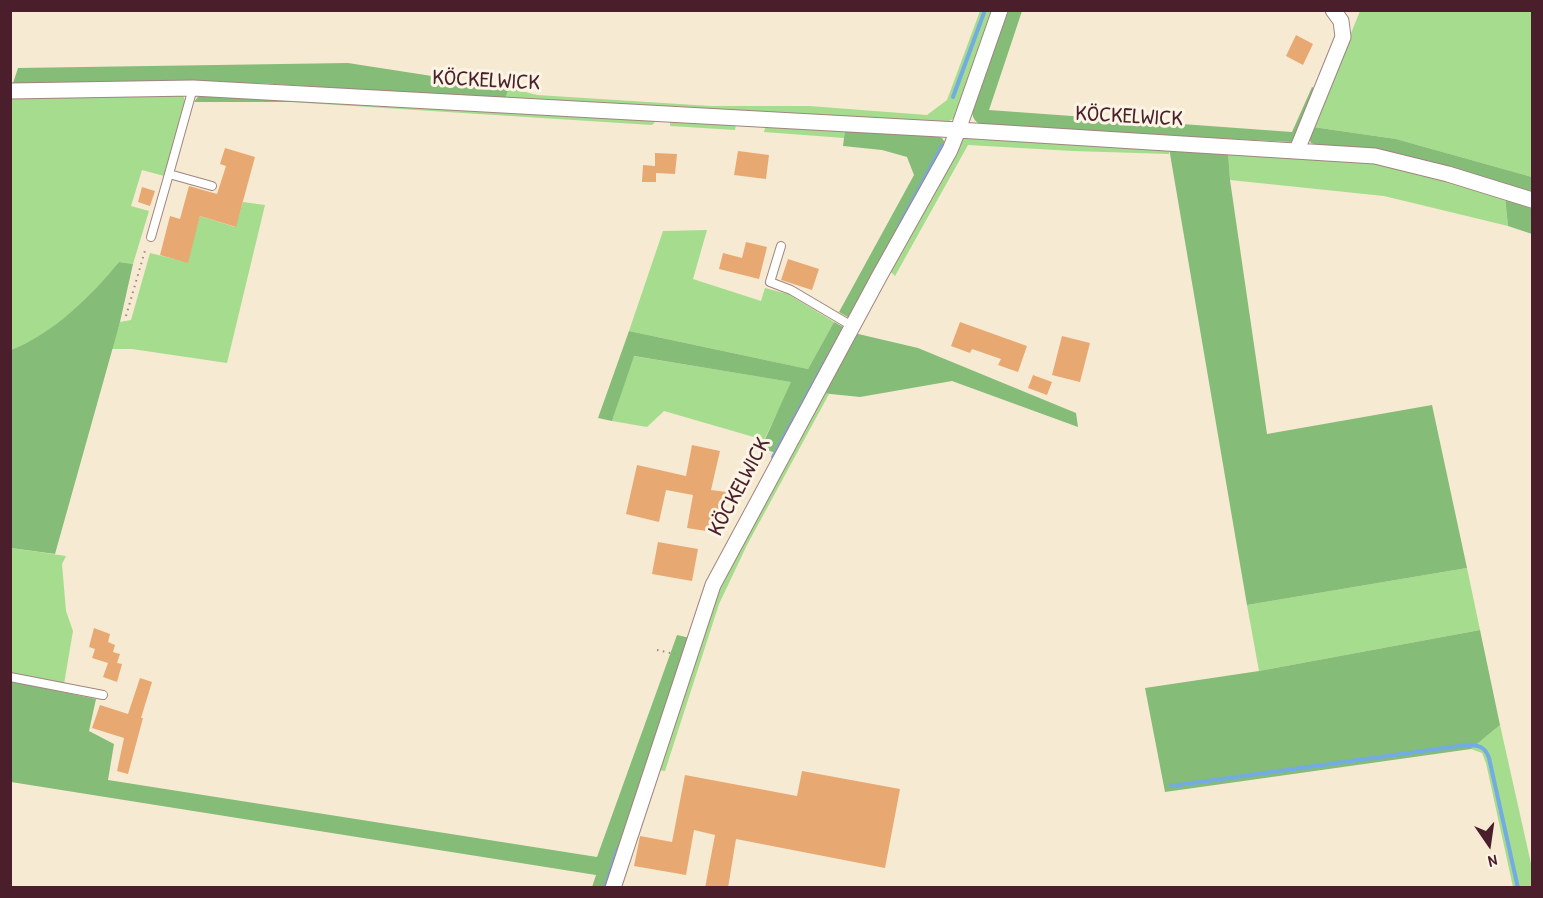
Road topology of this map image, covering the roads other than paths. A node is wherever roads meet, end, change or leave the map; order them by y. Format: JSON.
{"nodes":[{"id":1,"x":1000,"y":10,"type":"edge"},
{"id":2,"x":1333,"y":10,"type":"edge"},
{"id":3,"x":193,"y":87,"type":"junction"},
{"id":4,"x":10,"y":91,"type":"edge"},
{"id":5,"x":958,"y":130,"type":"junction"},
{"id":6,"x":1297,"y":150,"type":"junction"},
{"id":7,"x":169,"y":174,"type":"junction"},
{"id":8,"x":212,"y":186,"type":"dead end"},
{"id":9,"x":1533,"y":200,"type":"edge"},
{"id":10,"x":151,"y":237,"type":"road end"},
{"id":11,"x":781,"y":246,"type":"dead end"},
{"id":12,"x":852,"y":326,"type":"junction"},
{"id":13,"x":10,"y":677,"type":"edge"},
{"id":14,"x":103,"y":695,"type":"dead end"},
{"id":15,"x":613,"y":888,"type":"edge"}],
"edges":[{"from":1,"to":5,"type":"street","name":"KÖCKELWICK"},
{"from":2,"to":6,"type":"street"},
{"from":3,"to":4,"type":"street","name":"KÖCKELWICK"},
{"from":3,"to":5,"type":"street","name":"KÖCKELWICK"},
{"from":3,"to":7,"type":"lane"},
{"from":5,"to":6,"type":"street","name":"KÖCKELWICK"},
{"from":5,"to":12,"type":"street","name":"KÖCKELWICK"},
{"from":6,"to":9,"type":"street","name":"KÖCKELWICK"},
{"from":7,"to":8,"type":"lane"},
{"from":7,"to":10,"type":"lane"},
{"from":11,"to":12,"type":"lane"},
{"from":12,"to":15,"type":"street","name":"KÖCKELWICK"},
{"from":13,"to":14,"type":"lane"}]}
